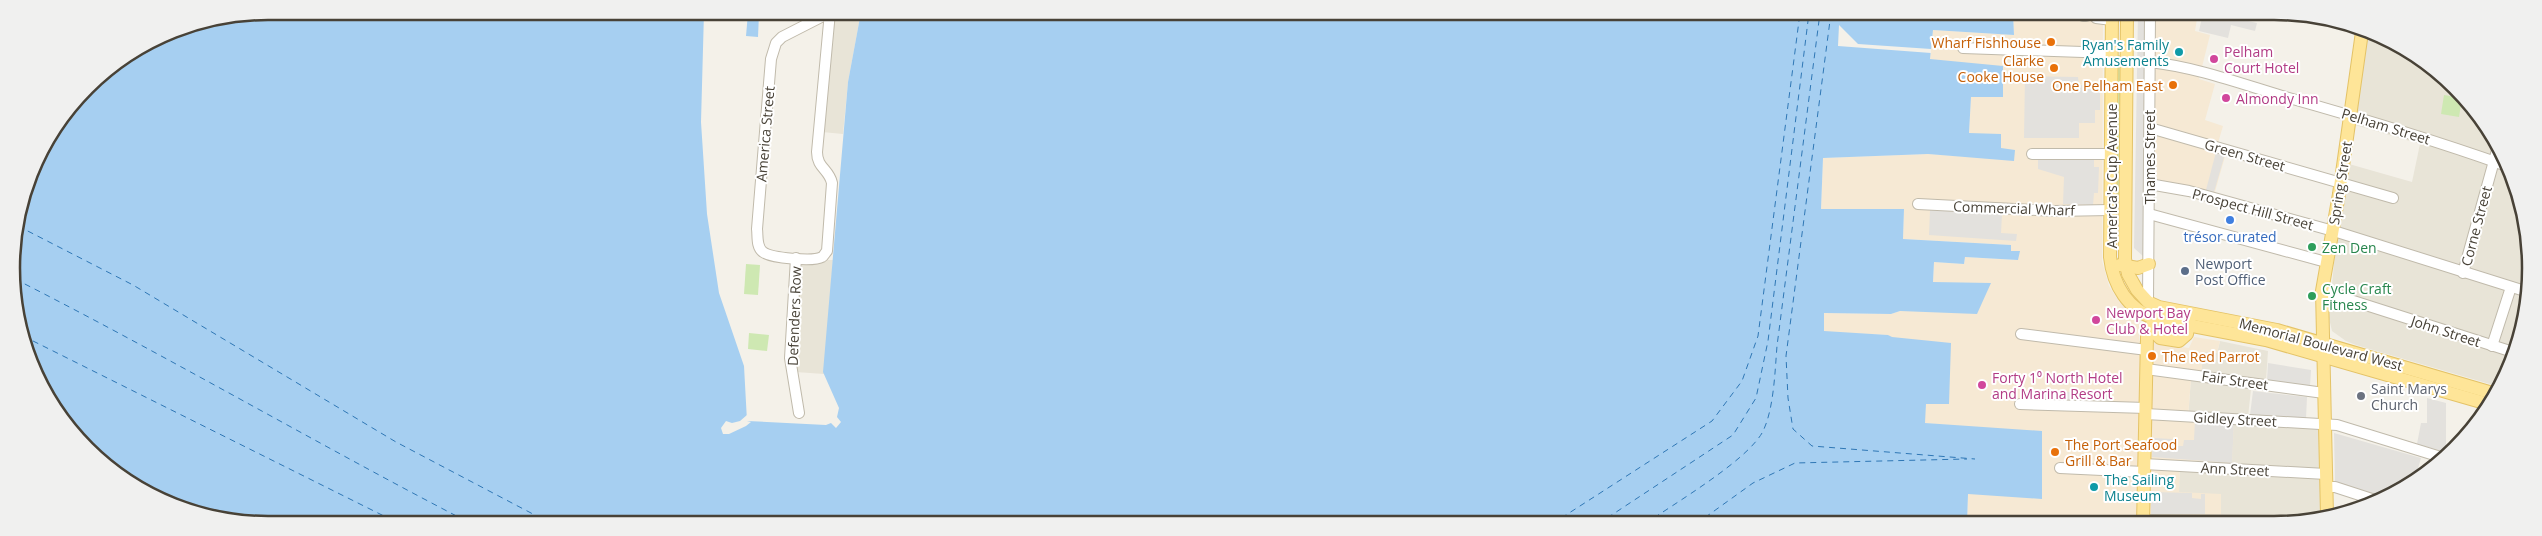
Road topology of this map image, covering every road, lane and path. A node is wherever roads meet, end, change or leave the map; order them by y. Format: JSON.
{"nodes":[{"id":1,"x":815,"y":20,"type":"edge"},
{"id":2,"x":828,"y":20,"type":"edge"},
{"id":3,"x":2112,"y":20,"type":"edge"},
{"id":4,"x":2127,"y":20,"type":"edge"},
{"id":5,"x":2150,"y":20,"type":"edge"},
{"id":6,"x":2361,"y":36,"type":"edge"},
{"id":7,"x":1963,"y":48,"type":"dead end"},
{"id":8,"x":2112,"y":53,"type":"junction"},
{"id":9,"x":2150,"y":62,"type":"junction"},
{"id":10,"x":2350,"y":115,"type":"junction"},
{"id":11,"x":2150,"y":128,"type":"junction"},
{"id":12,"x":2032,"y":154,"type":"dead end"},
{"id":13,"x":2110,"y":154,"type":"junction"},
{"id":14,"x":2499,"y":163,"type":"edge"},
{"id":15,"x":2341,"y":182,"type":"junction"},
{"id":16,"x":2149,"y":184,"type":"junction"},
{"id":17,"x":2393,"y":198,"type":"dead end"},
{"id":18,"x":1918,"y":204,"type":"dead end"},
{"id":19,"x":2110,"y":210,"type":"junction"},
{"id":20,"x":2149,"y":214,"type":"junction"},
{"id":21,"x":2332,"y":231,"type":"junction"},
{"id":22,"x":2110,"y":257,"type":"junction"},
{"id":23,"x":796,"y":258,"type":"junction"},
{"id":24,"x":2326,"y":262,"type":"junction"},
{"id":25,"x":2149,"y":264,"type":"junction"},
{"id":26,"x":2126,"y":267,"type":"junction"},
{"id":27,"x":2463,"y":273,"type":"junction"},
{"id":28,"x":2511,"y":287,"type":"junction"},
{"id":29,"x":2521,"y":290,"type":"edge"},
{"id":30,"x":2322,"y":292,"type":"junction"},
{"id":31,"x":2148,"y":302,"type":"junction"},
{"id":32,"x":2173,"y":310,"type":"junction"},
{"id":33,"x":2190,"y":319,"type":"junction"},
{"id":34,"x":2153,"y":324,"type":"junction"},
{"id":35,"x":2021,"y":334,"type":"dead end"},
{"id":36,"x":2492,"y":346,"type":"junction"},
{"id":37,"x":2323,"y":349,"type":"junction"},
{"id":38,"x":2147,"y":350,"type":"junction"},
{"id":39,"x":2508,"y":351,"type":"edge"},
{"id":40,"x":2146,"y":369,"type":"junction"},
{"id":41,"x":2489,"y":392,"type":"edge"},
{"id":42,"x":2324,"y":393,"type":"junction"},
{"id":43,"x":2482,"y":402,"type":"edge"},
{"id":44,"x":2020,"y":404,"type":"dead end"},
{"id":45,"x":2146,"y":411,"type":"junction"},
{"id":46,"x":799,"y":413,"type":"dead end"},
{"id":47,"x":2325,"y":424,"type":"junction"},
{"id":48,"x":2436,"y":456,"type":"edge"},
{"id":49,"x":2060,"y":468,"type":"dead end"},
{"id":50,"x":2144,"y":468,"type":"junction"},
{"id":51,"x":2326,"y":481,"type":"junction"},
{"id":52,"x":2367,"y":498,"type":"edge"},
{"id":53,"x":2327,"y":510,"type":"edge"},
{"id":54,"x":2143,"y":516,"type":"edge"}],
"edges":[{"from":1,"to":23,"type":"street","name":"America Street"},
{"from":2,"to":23,"type":"street","name":"Defenders Row"},
{"from":3,"to":8,"type":"main road","name":"America's Cup Avenue"},
{"from":4,"to":26,"type":"main road","name":"America's Cup Avenue"},
{"from":5,"to":9,"type":"street","name":"Thames Street"},
{"from":6,"to":10,"type":"main road","name":"Spring Street"},
{"from":7,"to":8,"type":"street"},
{"from":8,"to":13,"type":"main road","name":"America's Cup Avenue"},
{"from":9,"to":10,"type":"street","name":"Pelham Street"},
{"from":9,"to":11,"type":"street","name":"Thames Street"},
{"from":10,"to":14,"type":"street","name":"Pelham Street"},
{"from":10,"to":15,"type":"main road","name":"Spring Street"},
{"from":11,"to":15,"type":"street","name":"Green Street"},
{"from":11,"to":16,"type":"street","name":"Thames Street"},
{"from":12,"to":13,"type":"street"},
{"from":13,"to":19,"type":"main road","name":"America's Cup Avenue"},
{"from":14,"to":27,"type":"street","name":"Corne Street"},
{"from":15,"to":17,"type":"street","name":"Green Street"},
{"from":15,"to":21,"type":"main road","name":"Spring Street"},
{"from":16,"to":20,"type":"street","name":"Thames Street"},
{"from":16,"to":21,"type":"street","name":"Prospect Hill Street"},
{"from":18,"to":19,"type":"street","name":"Commercial Wharf"},
{"from":19,"to":22,"type":"main road","name":"America's Cup Avenue"},
{"from":20,"to":24,"type":"street"},
{"from":20,"to":25,"type":"street","name":"Thames Street"},
{"from":21,"to":24,"type":"main road","name":"Spring Street"},
{"from":21,"to":27,"type":"street","name":"Prospect Hill Street"},
{"from":22,"to":26,"type":"main road"},
{"from":22,"to":34,"type":"main road","name":"America's Cup Avenue"},
{"from":23,"to":46,"type":"street","name":"Defenders Row"},
{"from":24,"to":30,"type":"main road","name":"Spring Street"},
{"from":25,"to":26,"type":"main road"},
{"from":25,"to":31,"type":"street","name":"Thames Street"},
{"from":26,"to":31,"type":"main road","name":"America's Cup Avenue"},
{"from":27,"to":28,"type":"street","name":"Prospect Hill Street"},
{"from":28,"to":29,"type":"street","name":"Prospect Hill Street"},
{"from":28,"to":36,"type":"street"},
{"from":30,"to":36,"type":"street","name":"John Street"},
{"from":30,"to":37,"type":"main road","name":"Spring Street"},
{"from":31,"to":32,"type":"main road"},
{"from":32,"to":33,"type":"main road","name":"Memorial Boulevard West"},
{"from":32,"to":34,"type":"main road"},
{"from":33,"to":34,"type":"main road","name":"Memorial Boulevard West"},
{"from":33,"to":34,"type":"main road","name":"America's Cup Avenue"},
{"from":33,"to":37,"type":"main road","name":"Memorial Boulevard West"},
{"from":34,"to":38,"type":"main road"},
{"from":35,"to":38,"type":"street"},
{"from":36,"to":39,"type":"street","name":"John Street"},
{"from":37,"to":41,"type":"main road","name":"Memorial Boulevard West"},
{"from":37,"to":42,"type":"main road","name":"Spring Street"},
{"from":37,"to":43,"type":"main road","name":"Memorial Boulevard West"},
{"from":38,"to":40,"type":"main road"},
{"from":40,"to":42,"type":"street","name":"Fair Street"},
{"from":40,"to":45,"type":"main road"},
{"from":42,"to":47,"type":"main road","name":"Spring Street"},
{"from":44,"to":45,"type":"street","name":"Gidley Street"},
{"from":45,"to":47,"type":"street","name":"Gidley Street"},
{"from":45,"to":50,"type":"main road"},
{"from":47,"to":48,"type":"street","name":"Gidley Street"},
{"from":47,"to":51,"type":"main road","name":"Spring Street"},
{"from":49,"to":50,"type":"street","name":"Ann Street"},
{"from":50,"to":51,"type":"street","name":"Ann Street"},
{"from":50,"to":54,"type":"main road"},
{"from":51,"to":52,"type":"street","name":"Ann Street"},
{"from":51,"to":53,"type":"main road","name":"Spring Street"}]}
